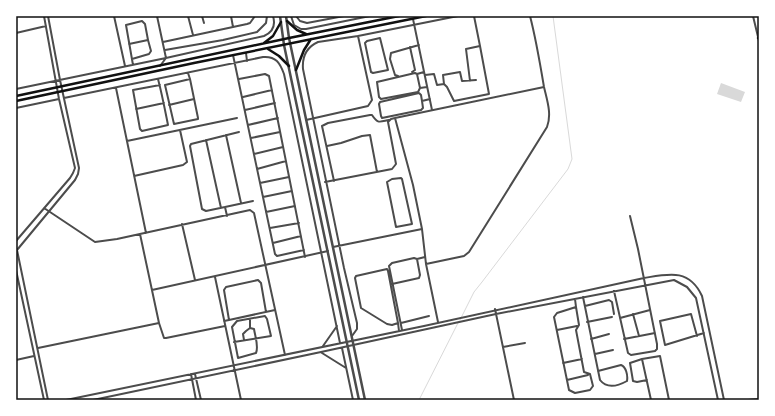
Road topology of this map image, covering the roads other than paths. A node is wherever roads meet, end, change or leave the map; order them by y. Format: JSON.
{"nodes":[{"id":1,"x":44,"y":16,"type":"edge"},
{"id":2,"x":48,"y":16,"type":"edge"},
{"id":3,"x":114,"y":16,"type":"edge"},
{"id":4,"x":157,"y":16,"type":"edge"},
{"id":5,"x":188,"y":16,"type":"edge"},
{"id":6,"x":202,"y":16,"type":"edge"},
{"id":7,"x":231,"y":16,"type":"edge"},
{"id":8,"x":255,"y":16,"type":"edge"},
{"id":9,"x":267,"y":16,"type":"edge"},
{"id":10,"x":273,"y":16,"type":"edge"},
{"id":11,"x":280,"y":16,"type":"edge"},
{"id":12,"x":286,"y":16,"type":"edge"},
{"id":13,"x":292,"y":16,"type":"edge"},
{"id":14,"x":296,"y":16,"type":"edge"},
{"id":15,"x":344,"y":16,"type":"edge"},
{"id":16,"x":370,"y":16,"type":"edge"},
{"id":17,"x":399,"y":16,"type":"edge"},
{"id":18,"x":426,"y":16,"type":"edge"},
{"id":19,"x":458,"y":16,"type":"edge"},
{"id":20,"x":474,"y":16,"type":"edge"},
{"id":21,"x":530,"y":16,"type":"edge"},
{"id":22,"x":753,"y":16,"type":"edge"},
{"id":23,"x":413,"y":19,"type":"junction"},
{"id":24,"x":287,"y":21,"type":"junction"},
{"id":25,"x":281,"y":22,"type":"junction"},
{"id":26,"x":204,"y":23,"type":"dead end"},
{"id":27,"x":414,"y":25,"type":"junction"},
{"id":28,"x":46,"y":26,"type":"junction"},
{"id":29,"x":233,"y":27,"type":"junction"},
{"id":30,"x":16,"y":32,"type":"edge"},
{"id":31,"x":378,"y":32,"type":"junction"},
{"id":32,"x":306,"y":35,"type":"junction"},
{"id":33,"x":193,"y":36,"type":"junction"},
{"id":34,"x":358,"y":36,"type":"junction"},
{"id":35,"x":289,"y":38,"type":"junction"},
{"id":36,"x":380,"y":38,"type":"junction"},
{"id":37,"x":284,"y":39,"type":"junction"},
{"id":38,"x":312,"y":39,"type":"junction"},
{"id":39,"x":759,"y":39,"type":"edge"},
{"id":40,"x":148,"y":40,"type":"junction"},
{"id":41,"x":223,"y":40,"type":"junction"},
{"id":42,"x":163,"y":43,"type":"junction"},
{"id":43,"x":290,"y":43,"type":"junction"},
{"id":44,"x":129,"y":44,"type":"junction"},
{"id":45,"x":264,"y":44,"type":"junction"},
{"id":46,"x":224,"y":45,"type":"junction"},
{"id":47,"x":284,"y":45,"type":"junction"},
{"id":48,"x":419,"y":45,"type":"junction"},
{"id":49,"x":480,"y":46,"type":"junction"},
{"id":50,"x":410,"y":47,"type":"junction"},
{"id":51,"x":268,"y":49,"type":"junction"},
{"id":52,"x":164,"y":50,"type":"junction"},
{"id":53,"x":246,"y":53,"type":"junction"},
{"id":54,"x":233,"y":55,"type":"junction"},
{"id":55,"x":166,"y":58,"type":"junction"},
{"id":56,"x":132,"y":59,"type":"junction"},
{"id":57,"x":247,"y":61,"type":"junction"},
{"id":58,"x":235,"y":63,"type":"junction"},
{"id":59,"x":133,"y":65,"type":"junction"},
{"id":60,"x":125,"y":66,"type":"junction"},
{"id":61,"x":160,"y":66,"type":"junction"},
{"id":62,"x":289,"y":66,"type":"junction"},
{"id":63,"x":296,"y":70,"type":"junction"},
{"id":64,"x":188,"y":73,"type":"junction"},
{"id":65,"x":417,"y":74,"type":"junction"},
{"id":66,"x":425,"y":74,"type":"junction"},
{"id":67,"x":158,"y":79,"type":"junction"},
{"id":68,"x":190,"y":79,"type":"junction"},
{"id":69,"x":239,"y":79,"type":"junction"},
{"id":70,"x":60,"y":80,"type":"junction"},
{"id":71,"x":476,"y":80,"type":"dead end"},
{"id":72,"x":55,"y":81,"type":"junction"},
{"id":73,"x":470,"y":81,"type":"junction"},
{"id":74,"x":444,"y":84,"type":"junction"},
{"id":75,"x":160,"y":85,"type":"junction"},
{"id":76,"x":62,"y":87,"type":"junction"},
{"id":77,"x":428,"y":87,"type":"junction"},
{"id":78,"x":544,"y":87,"type":"junction"},
{"id":79,"x":56,"y":88,"type":"junction"},
{"id":80,"x":116,"y":88,"type":"junction"},
{"id":81,"x":420,"y":88,"type":"junction"},
{"id":82,"x":16,"y":89,"type":"edge"},
{"id":83,"x":272,"y":90,"type":"junction"},
{"id":84,"x":57,"y":92,"type":"junction"},
{"id":85,"x":62,"y":92,"type":"junction"},
{"id":86,"x":16,"y":96,"type":"edge"},
{"id":87,"x":242,"y":97,"type":"junction"},
{"id":88,"x":64,"y":98,"type":"junction"},
{"id":89,"x":59,"y":99,"type":"junction"},
{"id":90,"x":194,"y":99,"type":"junction"},
{"id":91,"x":430,"y":99,"type":"junction"},
{"id":92,"x":16,"y":101,"type":"edge"},
{"id":93,"x":422,"y":101,"type":"junction"},
{"id":94,"x":164,"y":103,"type":"junction"},
{"id":95,"x":275,"y":103,"type":"junction"},
{"id":96,"x":169,"y":104,"type":"junction"},
{"id":97,"x":16,"y":108,"type":"edge"},
{"id":98,"x":136,"y":109,"type":"junction"},
{"id":99,"x":245,"y":110,"type":"junction"},
{"id":100,"x":432,"y":110,"type":"junction"},
{"id":101,"x":237,"y":118,"type":"dead end"},
{"id":102,"x":278,"y":118,"type":"junction"},
{"id":103,"x":313,"y":118,"type":"junction"},
{"id":104,"x":395,"y":118,"type":"junction"},
{"id":105,"x":306,"y":120,"type":"junction"},
{"id":106,"x":389,"y":120,"type":"junction"},
{"id":107,"x":174,"y":124,"type":"junction"},
{"id":108,"x":168,"y":125,"type":"junction"},
{"id":109,"x":248,"y":125,"type":"junction"},
{"id":110,"x":180,"y":130,"type":"junction"},
{"id":111,"x":176,"y":131,"type":"junction"},
{"id":112,"x":170,"y":132,"type":"junction"},
{"id":113,"x":239,"y":132,"type":"dead end"},
{"id":114,"x":280,"y":132,"type":"junction"},
{"id":115,"x":226,"y":135,"type":"junction"},
{"id":116,"x":251,"y":138,"type":"junction"},
{"id":117,"x":206,"y":140,"type":"junction"},
{"id":118,"x":127,"y":141,"type":"junction"},
{"id":119,"x":327,"y":146,"type":"junction"},
{"id":120,"x":284,"y":147,"type":"junction"},
{"id":121,"x":254,"y":154,"type":"junction"},
{"id":122,"x":286,"y":161,"type":"junction"},
{"id":123,"x":193,"y":163,"type":"junction"},
{"id":124,"x":186,"y":164,"type":"junction"},
{"id":125,"x":257,"y":169,"type":"junction"},
{"id":126,"x":377,"y":172,"type":"junction"},
{"id":127,"x":134,"y":176,"type":"junction"},
{"id":128,"x":289,"y":177,"type":"junction"},
{"id":129,"x":334,"y":181,"type":"junction"},
{"id":130,"x":326,"y":182,"type":"junction"},
{"id":131,"x":260,"y":183,"type":"junction"},
{"id":132,"x":292,"y":191,"type":"junction"},
{"id":133,"x":263,"y":197,"type":"junction"},
{"id":134,"x":253,"y":200,"type":"dead end"},
{"id":135,"x":241,"y":203,"type":"junction"},
{"id":136,"x":295,"y":206,"type":"junction"},
{"id":137,"x":225,"y":207,"type":"junction"},
{"id":138,"x":44,"y":208,"type":"junction"},
{"id":139,"x":221,"y":208,"type":"junction"},
{"id":140,"x":49,"y":211,"type":"junction"},
{"id":141,"x":266,"y":212,"type":"junction"},
{"id":142,"x":226,"y":216,"type":"junction"},
{"id":143,"x":630,"y":216,"type":"dead end"},
{"id":144,"x":298,"y":222,"type":"junction"},
{"id":145,"x":182,"y":224,"type":"junction"},
{"id":146,"x":412,"y":224,"type":"junction"},
{"id":147,"x":270,"y":228,"type":"junction"},
{"id":148,"x":422,"y":229,"type":"junction"},
{"id":149,"x":413,"y":231,"type":"junction"},
{"id":150,"x":146,"y":233,"type":"junction"},
{"id":151,"x":140,"y":234,"type":"junction"},
{"id":152,"x":301,"y":236,"type":"junction"},
{"id":153,"x":16,"y":241,"type":"edge"},
{"id":154,"x":273,"y":243,"type":"junction"},
{"id":155,"x":339,"y":246,"type":"junction"},
{"id":156,"x":333,"y":248,"type":"junction"},
{"id":157,"x":304,"y":250,"type":"junction"},
{"id":158,"x":328,"y":251,"type":"junction"},
{"id":159,"x":322,"y":253,"type":"junction"},
{"id":160,"x":305,"y":257,"type":"junction"},
{"id":161,"x":425,"y":257,"type":"junction"},
{"id":162,"x":417,"y":260,"type":"junction"},
{"id":163,"x":426,"y":264,"type":"junction"},
{"id":164,"x":266,"y":266,"type":"junction"},
{"id":165,"x":16,"y":270,"type":"edge"},
{"id":166,"x":22,"y":276,"type":"junction"},
{"id":167,"x":17,"y":277,"type":"edge"},
{"id":168,"x":214,"y":277,"type":"junction"},
{"id":169,"x":644,"y":278,"type":"junction"},
{"id":170,"x":195,"y":280,"type":"junction"},
{"id":171,"x":392,"y":284,"type":"junction"},
{"id":172,"x":645,"y":285,"type":"junction"},
{"id":173,"x":152,"y":290,"type":"junction"},
{"id":174,"x":614,"y":291,"type":"junction"},
{"id":175,"x":583,"y":297,"type":"junction"},
{"id":176,"x":575,"y":299,"type":"junction"},
{"id":177,"x":585,"y":306,"type":"junction"},
{"id":178,"x":576,"y":307,"type":"junction"},
{"id":179,"x":495,"y":309,"type":"junction"},
{"id":180,"x":275,"y":310,"type":"junction"},
{"id":181,"x":650,"y":310,"type":"junction"},
{"id":182,"x":266,"y":312,"type":"junction"},
{"id":183,"x":496,"y":314,"type":"junction"},
{"id":184,"x":614,"y":314,"type":"dead end"},
{"id":185,"x":633,"y":314,"type":"junction"},
{"id":186,"x":429,"y":316,"type":"dead end"},
{"id":187,"x":612,"y":317,"type":"dead end"},
{"id":188,"x":620,"y":318,"type":"junction"},
{"id":189,"x":250,"y":319,"type":"junction"},
{"id":190,"x":229,"y":320,"type":"junction"},
{"id":191,"x":224,"y":321,"type":"junction"},
{"id":192,"x":438,"y":322,"type":"junction"},
{"id":193,"x":588,"y":322,"type":"junction"},
{"id":194,"x":159,"y":323,"type":"junction"},
{"id":195,"x":399,"y":323,"type":"junction"},
{"id":196,"x":225,"y":326,"type":"junction"},
{"id":197,"x":337,"y":326,"type":"junction"},
{"id":198,"x":577,"y":326,"type":"junction"},
{"id":199,"x":250,"y":328,"type":"junction"},
{"id":200,"x":401,"y":330,"type":"junction"},
{"id":201,"x":557,"y":330,"type":"junction"},
{"id":202,"x":655,"y":333,"type":"junction"},
{"id":203,"x":609,"y":334,"type":"dead end"},
{"id":204,"x":704,"y":334,"type":"junction"},
{"id":205,"x":352,"y":336,"type":"junction"},
{"id":206,"x":639,"y":336,"type":"junction"},
{"id":207,"x":697,"y":336,"type":"junction"},
{"id":208,"x":255,"y":338,"type":"junction"},
{"id":209,"x":591,"y":339,"type":"junction"},
{"id":210,"x":624,"y":339,"type":"junction"},
{"id":211,"x":244,"y":340,"type":"junction"},
{"id":212,"x":353,"y":340,"type":"junction"},
{"id":213,"x":347,"y":341,"type":"junction"},
{"id":214,"x":234,"y":342,"type":"junction"},
{"id":215,"x":340,"y":343,"type":"junction"},
{"id":216,"x":525,"y":343,"type":"dead end"},
{"id":217,"x":354,"y":345,"type":"junction"},
{"id":218,"x":348,"y":346,"type":"junction"},
{"id":219,"x":323,"y":347,"type":"junction"},
{"id":220,"x":503,"y":347,"type":"junction"},
{"id":221,"x":38,"y":348,"type":"junction"},
{"id":222,"x":342,"y":348,"type":"junction"},
{"id":223,"x":613,"y":350,"type":"dead end"},
{"id":224,"x":321,"y":352,"type":"junction"},
{"id":225,"x":594,"y":354,"type":"junction"},
{"id":226,"x":285,"y":355,"type":"junction"},
{"id":227,"x":34,"y":356,"type":"junction"},
{"id":228,"x":238,"y":358,"type":"junction"},
{"id":229,"x":582,"y":359,"type":"junction"},
{"id":230,"x":642,"y":359,"type":"junction"},
{"id":231,"x":16,"y":360,"type":"edge"},
{"id":232,"x":239,"y":364,"type":"junction"},
{"id":233,"x":563,"y":364,"type":"junction"},
{"id":234,"x":234,"y":365,"type":"junction"},
{"id":235,"x":346,"y":368,"type":"junction"},
{"id":236,"x":234,"y":371,"type":"junction"},
{"id":237,"x":598,"y":371,"type":"junction"},
{"id":238,"x":191,"y":374,"type":"junction"},
{"id":239,"x":195,"y":374,"type":"junction"},
{"id":240,"x":590,"y":374,"type":"junction"},
{"id":241,"x":197,"y":379,"type":"junction"},
{"id":242,"x":192,"y":380,"type":"junction"},
{"id":243,"x":567,"y":380,"type":"junction"},
{"id":244,"x":647,"y":380,"type":"junction"},
{"id":245,"x":96,"y":394,"type":"junction"},
{"id":246,"x":759,"y":399,"type":"edge"},
{"id":247,"x":44,"y":400,"type":"edge"},
{"id":248,"x":48,"y":400,"type":"edge"},
{"id":249,"x":66,"y":400,"type":"edge"},
{"id":250,"x":93,"y":400,"type":"edge"},
{"id":251,"x":98,"y":400,"type":"edge"},
{"id":252,"x":196,"y":400,"type":"edge"},
{"id":253,"x":201,"y":400,"type":"edge"},
{"id":254,"x":241,"y":400,"type":"edge"},
{"id":255,"x":353,"y":400,"type":"edge"},
{"id":256,"x":359,"y":400,"type":"edge"},
{"id":257,"x":365,"y":400,"type":"edge"},
{"id":258,"x":514,"y":400,"type":"edge"},
{"id":259,"x":651,"y":400,"type":"edge"},
{"id":260,"x":669,"y":400,"type":"edge"},
{"id":261,"x":718,"y":400,"type":"edge"},
{"id":262,"x":724,"y":400,"type":"edge"},
{"id":263,"x":748,"y":400,"type":"edge"}],
"edges":[{"from":1,"to":28,"type":"street"},
{"from":2,"to":70,"type":"street"},
{"from":3,"to":60,"type":"street"},
{"from":4,"to":42,"type":"street"},
{"from":5,"to":33,"type":"street"},
{"from":6,"to":26,"type":"street"},
{"from":7,"to":29,"type":"street"},
{"from":8,"to":29,"type":"street"},
{"from":9,"to":41,"type":"street"},
{"from":10,"to":46,"type":"street"},
{"from":11,"to":25,"type":"street"},
{"from":12,"to":24,"type":"street"},
{"from":13,"to":16,"type":"street"},
{"from":14,"to":15,"type":"street"},
{"from":17,"to":32,"type":"main road"},
{"from":18,"to":23,"type":"main road"},
{"from":19,"to":27,"type":"street"},
{"from":20,"to":49,"type":"street"},
{"from":21,"to":78,"type":"street"},
{"from":22,"to":39,"type":"street"},
{"from":23,"to":27,"type":"street"},
{"from":23,"to":38,"type":"main road"},
{"from":24,"to":32,"type":"main road"},
{"from":24,"to":35,"type":"street"},
{"from":25,"to":37,"type":"street"},
{"from":25,"to":45,"type":"main road"},
{"from":27,"to":31,"type":"street"},
{"from":27,"to":48,"type":"street"},
{"from":28,"to":30,"type":"street"},
{"from":28,"to":72,"type":"street"},
{"from":29,"to":33,"type":"street"},
{"from":31,"to":34,"type":"street"},
{"from":31,"to":36,"type":"street"},
{"from":32,"to":35,"type":"main road"},
{"from":33,"to":42,"type":"street"},
{"from":34,"to":103,"type":"street"},
{"from":34,"to":103,"type":"street"},
{"from":35,"to":37,"type":"main road"},
{"from":35,"to":43,"type":"street"},
{"from":36,"to":36,"type":"street"},
{"from":37,"to":45,"type":"main road"},
{"from":37,"to":47,"type":"street"},
{"from":38,"to":43,"type":"main road"},
{"from":38,"to":63,"type":"main road"},
{"from":40,"to":44,"type":"street"},
{"from":40,"to":44,"type":"street"},
{"from":40,"to":56,"type":"street"},
{"from":41,"to":46,"type":"street"},
{"from":41,"to":52,"type":"street"},
{"from":42,"to":52,"type":"street"},
{"from":43,"to":47,"type":"main road"},
{"from":43,"to":63,"type":"street"},
{"from":44,"to":56,"type":"street"},
{"from":45,"to":61,"type":"main road"},
{"from":46,"to":55,"type":"street"},
{"from":47,"to":51,"type":"main road"},
{"from":47,"to":62,"type":"street"},
{"from":48,"to":50,"type":"street"},
{"from":48,"to":66,"type":"street"},
{"from":49,"to":73,"type":"street"},
{"from":49,"to":74,"type":"street"},
{"from":50,"to":50,"type":"street"},
{"from":51,"to":53,"type":"main road"},
{"from":51,"to":62,"type":"main road"},
{"from":52,"to":55,"type":"street"},
{"from":53,"to":54,"type":"main road"},
{"from":53,"to":57,"type":"street"},
{"from":54,"to":58,"type":"street"},
{"from":54,"to":85,"type":"main road"},
{"from":55,"to":59,"type":"street"},
{"from":55,"to":61,"type":"street"},
{"from":56,"to":59,"type":"street"},
{"from":57,"to":58,"type":"street"},
{"from":57,"to":159,"type":"street"},
{"from":58,"to":64,"type":"street"},
{"from":58,"to":69,"type":"street"},
{"from":59,"to":60,"type":"street"},
{"from":60,"to":70,"type":"street"},
{"from":61,"to":76,"type":"main road"},
{"from":62,"to":158,"type":"street"},
{"from":63,"to":105,"type":"street"},
{"from":64,"to":67,"type":"street"},
{"from":64,"to":68,"type":"street"},
{"from":65,"to":66,"type":"street"},
{"from":65,"to":81,"type":"street"},
{"from":65,"to":81,"type":"street"},
{"from":66,"to":74,"type":"street"},
{"from":66,"to":77,"type":"street"},
{"from":67,"to":75,"type":"street"},
{"from":67,"to":80,"type":"street"},
{"from":68,"to":90,"type":"street"},
{"from":68,"to":96,"type":"street"},
{"from":69,"to":83,"type":"street"},
{"from":69,"to":87,"type":"street"},
{"from":70,"to":72,"type":"street"},
{"from":70,"to":76,"type":"street"},
{"from":71,"to":73,"type":"street"},
{"from":72,"to":79,"type":"street"},
{"from":72,"to":82,"type":"street"},
{"from":73,"to":74,"type":"street"},
{"from":75,"to":94,"type":"street"},
{"from":75,"to":98,"type":"street"},
{"from":76,"to":79,"type":"main road"},
{"from":76,"to":85,"type":"street"},
{"from":77,"to":81,"type":"street"},
{"from":77,"to":91,"type":"street"},
{"from":78,"to":100,"type":"street"},
{"from":78,"to":163,"type":"street"},
{"from":79,"to":84,"type":"street"},
{"from":79,"to":86,"type":"main road"},
{"from":80,"to":88,"type":"street"},
{"from":80,"to":118,"type":"street"},
{"from":83,"to":87,"type":"street"},
{"from":83,"to":95,"type":"street"},
{"from":84,"to":85,"type":"main road"},
{"from":84,"to":89,"type":"street"},
{"from":84,"to":92,"type":"main road"},
{"from":85,"to":88,"type":"street"},
{"from":87,"to":99,"type":"street"},
{"from":88,"to":140,"type":"street"},
{"from":89,"to":97,"type":"street"},
{"from":89,"to":138,"type":"street"},
{"from":90,"to":96,"type":"street"},
{"from":90,"to":107,"type":"street"},
{"from":91,"to":93,"type":"street"},
{"from":91,"to":100,"type":"street"},
{"from":93,"to":93,"type":"street"},
{"from":94,"to":98,"type":"street"},
{"from":94,"to":108,"type":"street"},
{"from":95,"to":99,"type":"street"},
{"from":95,"to":102,"type":"street"},
{"from":96,"to":107,"type":"street"},
{"from":98,"to":108,"type":"street"},
{"from":99,"to":109,"type":"street"},
{"from":100,"to":104,"type":"street"},
{"from":101,"to":110,"type":"street"},
{"from":102,"to":109,"type":"street"},
{"from":102,"to":114,"type":"street"},
{"from":103,"to":105,"type":"street"},
{"from":103,"to":130,"type":"street"},
{"from":104,"to":106,"type":"street"},
{"from":104,"to":148,"type":"street"},
{"from":105,"to":156,"type":"street"},
{"from":106,"to":119,"type":"street"},
{"from":106,"to":126,"type":"street"},
{"from":107,"to":111,"type":"street"},
{"from":108,"to":112,"type":"street"},
{"from":109,"to":116,"type":"street"},
{"from":110,"to":111,"type":"street"},
{"from":110,"to":124,"type":"street"},
{"from":111,"to":112,"type":"street"},
{"from":112,"to":118,"type":"street"},
{"from":113,"to":115,"type":"street"},
{"from":114,"to":116,"type":"street"},
{"from":114,"to":120,"type":"street"},
{"from":115,"to":117,"type":"street"},
{"from":115,"to":135,"type":"street"},
{"from":116,"to":121,"type":"street"},
{"from":117,"to":123,"type":"street"},
{"from":117,"to":139,"type":"street"},
{"from":118,"to":127,"type":"street"},
{"from":119,"to":126,"type":"street"},
{"from":119,"to":129,"type":"street"},
{"from":120,"to":121,"type":"street"},
{"from":120,"to":122,"type":"street"},
{"from":121,"to":125,"type":"street"},
{"from":122,"to":125,"type":"street"},
{"from":122,"to":128,"type":"street"},
{"from":123,"to":124,"type":"street"},
{"from":123,"to":139,"type":"street"},
{"from":124,"to":127,"type":"street"},
{"from":125,"to":131,"type":"street"},
{"from":126,"to":129,"type":"street"},
{"from":127,"to":150,"type":"street"},
{"from":128,"to":131,"type":"street"},
{"from":128,"to":132,"type":"street"},
{"from":129,"to":130,"type":"street"},
{"from":130,"to":155,"type":"street"},
{"from":131,"to":133,"type":"street"},
{"from":132,"to":133,"type":"street"},
{"from":132,"to":136,"type":"street"},
{"from":133,"to":141,"type":"street"},
{"from":134,"to":135,"type":"street"},
{"from":135,"to":137,"type":"street"},
{"from":136,"to":141,"type":"street"},
{"from":136,"to":144,"type":"street"},
{"from":137,"to":139,"type":"street"},
{"from":137,"to":142,"type":"street"},
{"from":138,"to":140,"type":"street"},
{"from":138,"to":153,"type":"street"},
{"from":140,"to":151,"type":"street"},
{"from":140,"to":166,"type":"street"},
{"from":141,"to":147,"type":"street"},
{"from":142,"to":145,"type":"street"},
{"from":142,"to":164,"type":"street"},
{"from":143,"to":169,"type":"street"},
{"from":144,"to":147,"type":"street"},
{"from":144,"to":152,"type":"street"},
{"from":145,"to":150,"type":"street"},
{"from":145,"to":170,"type":"street"},
{"from":146,"to":146,"type":"street"},
{"from":146,"to":149,"type":"street"},
{"from":147,"to":154,"type":"street"},
{"from":148,"to":149,"type":"street"},
{"from":148,"to":161,"type":"street"},
{"from":149,"to":155,"type":"street"},
{"from":150,"to":151,"type":"street"},
{"from":151,"to":173,"type":"street"},
{"from":152,"to":154,"type":"street"},
{"from":152,"to":157,"type":"street"},
{"from":154,"to":157,"type":"street"},
{"from":155,"to":156,"type":"street"},
{"from":155,"to":205,"type":"street"},
{"from":156,"to":205,"type":"street"},
{"from":157,"to":160,"type":"street"},
{"from":158,"to":159,"type":"street"},
{"from":158,"to":213,"type":"street"},
{"from":159,"to":160,"type":"street"},
{"from":159,"to":197,"type":"street"},
{"from":160,"to":164,"type":"street"},
{"from":161,"to":162,"type":"street"},
{"from":161,"to":163,"type":"street"},
{"from":162,"to":171,"type":"street"},
{"from":162,"to":171,"type":"street"},
{"from":163,"to":192,"type":"street"},
{"from":164,"to":168,"type":"street"},
{"from":164,"to":180,"type":"street"},
{"from":165,"to":167,"type":"street"},
{"from":166,"to":167,"type":"street"},
{"from":166,"to":221,"type":"street"},
{"from":167,"to":227,"type":"street"},
{"from":168,"to":170,"type":"street"},
{"from":168,"to":191,"type":"street"},
{"from":169,"to":172,"type":"street"},
{"from":169,"to":179,"type":"street"},
{"from":169,"to":262,"type":"street"},
{"from":170,"to":173,"type":"street"},
{"from":171,"to":195,"type":"street"},
{"from":172,"to":174,"type":"street"},
{"from":172,"to":181,"type":"street"},
{"from":172,"to":204,"type":"street"},
{"from":173,"to":194,"type":"street"},
{"from":174,"to":175,"type":"street"},
{"from":174,"to":188,"type":"street"},
{"from":175,"to":176,"type":"street"},
{"from":175,"to":177,"type":"street"},
{"from":176,"to":178,"type":"street"},
{"from":176,"to":183,"type":"street"},
{"from":177,"to":184,"type":"street"},
{"from":177,"to":193,"type":"street"},
{"from":178,"to":198,"type":"street"},
{"from":178,"to":201,"type":"street"},
{"from":179,"to":183,"type":"street"},
{"from":179,"to":192,"type":"street"},
{"from":180,"to":182,"type":"street"},
{"from":180,"to":226,"type":"street"},
{"from":181,"to":185,"type":"street"},
{"from":181,"to":202,"type":"street"},
{"from":182,"to":190,"type":"street"},
{"from":182,"to":190,"type":"street"},
{"from":183,"to":217,"type":"street"},
{"from":183,"to":220,"type":"street"},
{"from":185,"to":188,"type":"street"},
{"from":185,"to":206,"type":"street"},
{"from":186,"to":195,"type":"street"},
{"from":187,"to":193,"type":"street"},
{"from":188,"to":210,"type":"street"},
{"from":189,"to":199,"type":"street"},
{"from":189,"to":208,"type":"street"},
{"from":189,"to":214,"type":"street"},
{"from":190,"to":191,"type":"street"},
{"from":191,"to":196,"type":"street"},
{"from":192,"to":200,"type":"street"},
{"from":193,"to":209,"type":"street"},
{"from":194,"to":196,"type":"street"},
{"from":194,"to":221,"type":"street"},
{"from":195,"to":195,"type":"street"},
{"from":195,"to":200,"type":"street"},
{"from":196,"to":234,"type":"street"},
{"from":197,"to":215,"type":"street"},
{"from":197,"to":219,"type":"street"},
{"from":198,"to":201,"type":"street"},
{"from":198,"to":229,"type":"street"},
{"from":199,"to":208,"type":"street"},
{"from":199,"to":211,"type":"street"},
{"from":200,"to":212,"type":"street"},
{"from":201,"to":233,"type":"street"},
{"from":202,"to":206,"type":"street"},
{"from":202,"to":210,"type":"street"},
{"from":203,"to":209,"type":"street"},
{"from":204,"to":207,"type":"street"},
{"from":204,"to":261,"type":"street"},
{"from":205,"to":212,"type":"street"},
{"from":206,"to":210,"type":"street"},
{"from":207,"to":207,"type":"street"},
{"from":208,"to":211,"type":"street"},
{"from":208,"to":228,"type":"street"},
{"from":209,"to":225,"type":"street"},
{"from":211,"to":214,"type":"street"},
{"from":212,"to":213,"type":"street"},
{"from":212,"to":217,"type":"street"},
{"from":213,"to":215,"type":"street"},
{"from":213,"to":218,"type":"street"},
{"from":214,"to":228,"type":"street"},
{"from":215,"to":219,"type":"street"},
{"from":216,"to":220,"type":"street"},
{"from":217,"to":218,"type":"street"},
{"from":217,"to":257,"type":"street"},
{"from":218,"to":222,"type":"street"},
{"from":218,"to":256,"type":"street"},
{"from":219,"to":226,"type":"street"},
{"from":220,"to":258,"type":"street"},
{"from":221,"to":248,"type":"street"},
{"from":222,"to":224,"type":"street"},
{"from":222,"to":235,"type":"street"},
{"from":223,"to":225,"type":"street"},
{"from":224,"to":235,"type":"street"},
{"from":224,"to":236,"type":"street"},
{"from":225,"to":237,"type":"street"},
{"from":226,"to":232,"type":"street"},
{"from":227,"to":231,"type":"street"},
{"from":227,"to":247,"type":"street"},
{"from":228,"to":232,"type":"street"},
{"from":229,"to":233,"type":"street"},
{"from":229,"to":240,"type":"street"},
{"from":230,"to":244,"type":"street"},
{"from":230,"to":244,"type":"street"},
{"from":230,"to":260,"type":"street"},
{"from":232,"to":234,"type":"street"},
{"from":233,"to":243,"type":"street"},
{"from":234,"to":236,"type":"street"},
{"from":234,"to":239,"type":"street"},
{"from":235,"to":255,"type":"street"},
{"from":236,"to":241,"type":"street"},
{"from":236,"to":254,"type":"street"},
{"from":237,"to":237,"type":"street"},
{"from":238,"to":239,"type":"street"},
{"from":238,"to":242,"type":"street"},
{"from":238,"to":245,"type":"street"},
{"from":239,"to":241,"type":"street"},
{"from":240,"to":243,"type":"street"},
{"from":240,"to":243,"type":"street"},
{"from":241,"to":242,"type":"street"},
{"from":241,"to":253,"type":"street"},
{"from":242,"to":251,"type":"street"},
{"from":242,"to":252,"type":"street"},
{"from":244,"to":259,"type":"street"},
{"from":245,"to":249,"type":"street"},
{"from":245,"to":251,"type":"street"},
{"from":246,"to":263,"type":"street"},
{"from":250,"to":251,"type":"street"}]}
